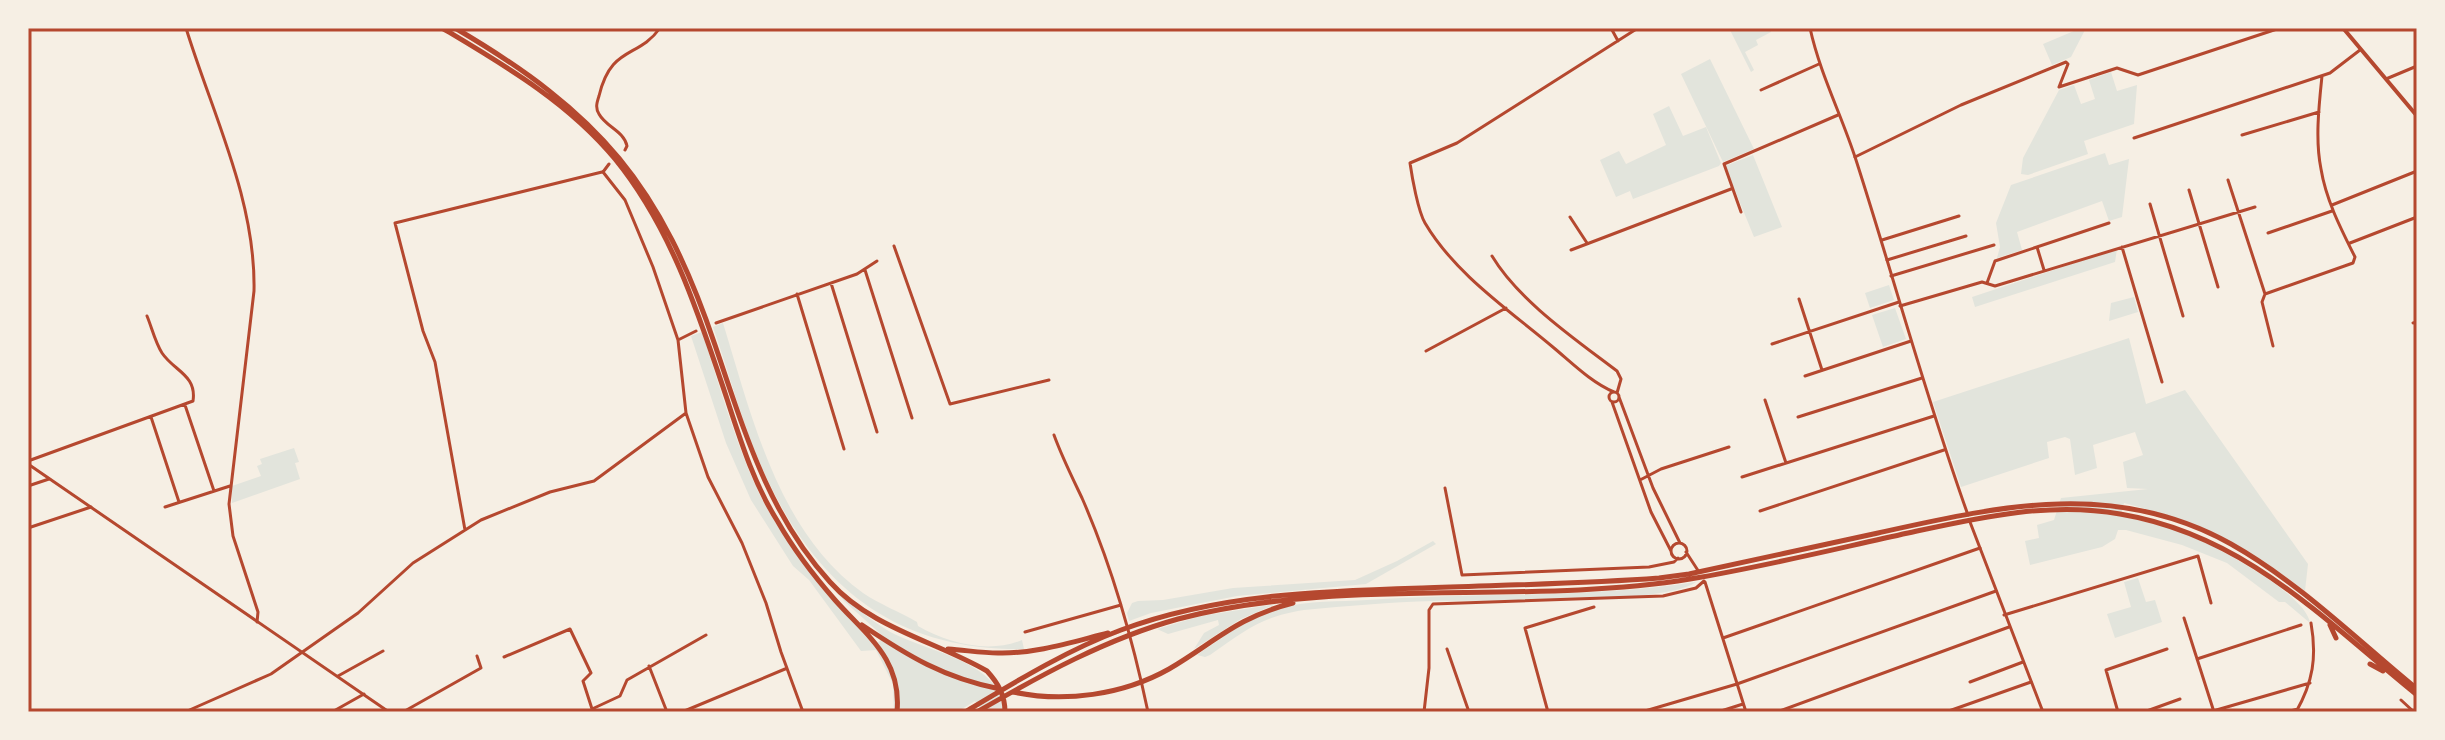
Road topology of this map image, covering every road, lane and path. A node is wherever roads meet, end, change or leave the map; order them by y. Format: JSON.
{"nodes":[{"id":1,"x":186,"y":28,"type":"edge"},
{"id":2,"x":442,"y":28,"type":"edge"},
{"id":3,"x":455,"y":28,"type":"edge"},
{"id":4,"x":660,"y":28,"type":"edge"},
{"id":5,"x":1611,"y":28,"type":"edge"},
{"id":6,"x":1638,"y":28,"type":"edge"},
{"id":7,"x":1810,"y":28,"type":"edge"},
{"id":8,"x":2280,"y":28,"type":"edge"},
{"id":9,"x":2343,"y":28,"type":"edge"},
{"id":10,"x":1618,"y":41,"type":"junction"},
{"id":11,"x":2361,"y":49,"type":"junction"},
{"id":12,"x":1819,"y":64,"type":"junction"},
{"id":13,"x":2417,"y":66,"type":"edge"},
{"id":14,"x":2322,"y":76,"type":"junction"},
{"id":15,"x":2386,"y":79,"type":"junction"},
{"id":16,"x":1761,"y":90,"type":"dead end"},
{"id":17,"x":2319,"y":112,"type":"junction"},
{"id":18,"x":1839,"y":115,"type":"junction"},
{"id":19,"x":2417,"y":116,"type":"edge"},
{"id":20,"x":2242,"y":135,"type":"dead end"},
{"id":21,"x":2134,"y":138,"type":"dead end"},
{"id":22,"x":625,"y":150,"type":"dead end"},
{"id":23,"x":1855,"y":157,"type":"junction"},
{"id":24,"x":609,"y":164,"type":"dead end"},
{"id":25,"x":2417,"y":171,"type":"edge"},
{"id":26,"x":603,"y":172,"type":"junction"},
{"id":27,"x":2228,"y":180,"type":"dead end"},
{"id":28,"x":1732,"y":189,"type":"junction"},
{"id":29,"x":2189,"y":190,"type":"dead end"},
{"id":30,"x":2150,"y":204,"type":"dead end"},
{"id":31,"x":2332,"y":205,"type":"junction"},
{"id":32,"x":2255,"y":207,"type":"dead end"},
{"id":33,"x":2333,"y":210,"type":"junction"},
{"id":34,"x":2239,"y":211,"type":"junction"},
{"id":35,"x":1741,"y":212,"type":"dead end"},
{"id":36,"x":1959,"y":216,"type":"dead end"},
{"id":37,"x":1570,"y":217,"type":"dead end"},
{"id":38,"x":2417,"y":217,"type":"edge"},
{"id":39,"x":2109,"y":223,"type":"dead end"},
{"id":40,"x":2199,"y":223,"type":"junction"},
{"id":41,"x":2268,"y":233,"type":"dead end"},
{"id":42,"x":2159,"y":235,"type":"junction"},
{"id":43,"x":1966,"y":236,"type":"dead end"},
{"id":44,"x":1880,"y":240,"type":"junction"},
{"id":45,"x":1587,"y":243,"type":"junction"},
{"id":46,"x":2348,"y":244,"type":"junction"},
{"id":47,"x":1994,"y":245,"type":"dead end"},
{"id":48,"x":894,"y":246,"type":"dead end"},
{"id":49,"x":2122,"y":246,"type":"junction"},
{"id":50,"x":2037,"y":247,"type":"junction"},
{"id":51,"x":1571,"y":250,"type":"dead end"},
{"id":52,"x":1492,"y":256,"type":"dead end"},
{"id":53,"x":1887,"y":260,"type":"junction"},
{"id":54,"x":877,"y":261,"type":"dead end"},
{"id":55,"x":865,"y":270,"type":"junction"},
{"id":56,"x":2044,"y":271,"type":"junction"},
{"id":57,"x":1891,"y":276,"type":"junction"},
{"id":58,"x":831,"y":283,"type":"junction"},
{"id":59,"x":1986,"y":284,"type":"junction"},
{"id":60,"x":2218,"y":287,"type":"dead end"},
{"id":61,"x":797,"y":294,"type":"junction"},
{"id":62,"x":2265,"y":294,"type":"junction"},
{"id":63,"x":1799,"y":299,"type":"dead end"},
{"id":64,"x":1900,"y":304,"type":"junction"},
{"id":65,"x":1506,"y":308,"type":"junction"},
{"id":66,"x":147,"y":316,"type":"dead end"},
{"id":67,"x":2183,"y":316,"type":"dead end"},
{"id":68,"x":716,"y":323,"type":"dead end"},
{"id":69,"x":696,"y":331,"type":"dead end"},
{"id":70,"x":1809,"y":332,"type":"junction"},
{"id":71,"x":678,"y":340,"type":"junction"},
{"id":72,"x":1911,"y":341,"type":"junction"},
{"id":73,"x":1772,"y":344,"type":"dead end"},
{"id":74,"x":2273,"y":346,"type":"dead end"},
{"id":75,"x":1426,"y":351,"type":"dead end"},
{"id":76,"x":1822,"y":370,"type":"junction"},
{"id":77,"x":1805,"y":376,"type":"dead end"},
{"id":78,"x":1922,"y":378,"type":"junction"},
{"id":79,"x":1049,"y":380,"type":"dead end"},
{"id":80,"x":2162,"y":382,"type":"dead end"},
{"id":81,"x":1603,"y":387,"type":"junction"},
{"id":82,"x":1617,"y":394,"type":"junction"},
{"id":83,"x":1609,"y":396,"type":"junction"},
{"id":84,"x":1765,"y":400,"type":"dead end"},
{"id":85,"x":1612,"y":402,"type":"junction"},
{"id":86,"x":185,"y":405,"type":"junction"},
{"id":87,"x":686,"y":413,"type":"junction"},
{"id":88,"x":1934,"y":416,"type":"junction"},
{"id":89,"x":151,"y":417,"type":"junction"},
{"id":90,"x":1626,"y":417,"type":"junction"},
{"id":91,"x":1798,"y":417,"type":"dead end"},
{"id":92,"x":912,"y":418,"type":"dead end"},
{"id":93,"x":1619,"y":420,"type":"junction"},
{"id":94,"x":877,"y":432,"type":"dead end"},
{"id":95,"x":1054,"y":435,"type":"dead end"},
{"id":96,"x":1729,"y":447,"type":"dead end"},
{"id":97,"x":844,"y":449,"type":"dead end"},
{"id":98,"x":1944,"y":450,"type":"junction"},
{"id":99,"x":28,"y":463,"type":"edge"},
{"id":100,"x":1786,"y":463,"type":"junction"},
{"id":101,"x":1649,"y":477,"type":"junction"},
{"id":102,"x":1742,"y":477,"type":"dead end"},
{"id":103,"x":49,"y":479,"type":"junction"},
{"id":104,"x":1640,"y":480,"type":"junction"},
{"id":105,"x":28,"y":486,"type":"edge"},
{"id":106,"x":230,"y":486,"type":"junction"},
{"id":107,"x":1445,"y":488,"type":"dead end"},
{"id":108,"x":214,"y":491,"type":"junction"},
{"id":109,"x":179,"y":502,"type":"junction"},
{"id":110,"x":91,"y":507,"type":"junction"},
{"id":111,"x":165,"y":507,"type":"dead end"},
{"id":112,"x":1760,"y":511,"type":"dead end"},
{"id":113,"x":28,"y":528,"type":"edge"},
{"id":114,"x":465,"y":530,"type":"junction"},
{"id":115,"x":1680,"y":543,"type":"junction"},
{"id":116,"x":1980,"y":548,"type":"junction"},
{"id":117,"x":1671,"y":551,"type":"junction"},
{"id":118,"x":1685,"y":555,"type":"junction"},
{"id":119,"x":1678,"y":558,"type":"junction"},
{"id":120,"x":1660,"y":581,"type":"junction"},
{"id":121,"x":1704,"y":581,"type":"junction"},
{"id":122,"x":1996,"y":591,"type":"junction"},
{"id":123,"x":1310,"y":599,"type":"junction"},
{"id":124,"x":2211,"y":603,"type":"dead end"},
{"id":125,"x":1121,"y":605,"type":"junction"},
{"id":126,"x":1594,"y":607,"type":"dead end"},
{"id":127,"x":1182,"y":615,"type":"junction"},
{"id":128,"x":2004,"y":615,"type":"junction"},
{"id":129,"x":2184,"y":618,"type":"dead end"},
{"id":130,"x":2327,"y":621,"type":"junction"},
{"id":131,"x":257,"y":622,"type":"junction"},
{"id":132,"x":2311,"y":623,"type":"dead end"},
{"id":133,"x":2301,"y":625,"type":"dead end"},
{"id":134,"x":2009,"y":627,"type":"junction"},
{"id":135,"x":1120,"y":630,"type":"junction"},
{"id":136,"x":1025,"y":632,"type":"dead end"},
{"id":137,"x":706,"y":635,"type":"dead end"},
{"id":138,"x":872,"y":636,"type":"junction"},
{"id":139,"x":1723,"y":638,"type":"junction"},
{"id":140,"x":2336,"y":638,"type":"dead end"},
{"id":141,"x":943,"y":649,"type":"junction"},
{"id":142,"x":1447,"y":649,"type":"dead end"},
{"id":143,"x":2167,"y":649,"type":"dead end"},
{"id":144,"x":383,"y":651,"type":"dead end"},
{"id":145,"x":302,"y":652,"type":"junction"},
{"id":146,"x":477,"y":656,"type":"dead end"},
{"id":147,"x":504,"y":657,"type":"dead end"},
{"id":148,"x":2197,"y":659,"type":"junction"},
{"id":149,"x":2023,"y":662,"type":"junction"},
{"id":150,"x":2370,"y":664,"type":"dead end"},
{"id":151,"x":649,"y":666,"type":"junction"},
{"id":152,"x":786,"y":668,"type":"junction"},
{"id":153,"x":338,"y":676,"type":"junction"},
{"id":154,"x":2396,"y":678,"type":"junction"},
{"id":155,"x":1970,"y":682,"type":"dead end"},
{"id":156,"x":2031,"y":682,"type":"junction"},
{"id":157,"x":2310,"y":683,"type":"junction"},
{"id":158,"x":1737,"y":684,"type":"junction"},
{"id":159,"x":2417,"y":689,"type":"edge"},
{"id":160,"x":364,"y":694,"type":"junction"},
{"id":161,"x":2417,"y":695,"type":"edge"},
{"id":162,"x":2180,"y":699,"type":"dead end"},
{"id":163,"x":2401,"y":700,"type":"dead end"},
{"id":164,"x":1743,"y":704,"type":"junction"},
{"id":165,"x":977,"y":710,"type":"edge"},
{"id":166,"x":2297,"y":710,"type":"edge"},
{"id":167,"x":592,"y":711,"type":"edge"},
{"id":168,"x":1645,"y":711,"type":"edge"},
{"id":169,"x":2214,"y":711,"type":"edge"},
{"id":170,"x":185,"y":712,"type":"edge"},
{"id":171,"x":332,"y":712,"type":"edge"},
{"id":172,"x":389,"y":712,"type":"edge"},
{"id":173,"x":403,"y":712,"type":"edge"},
{"id":174,"x":667,"y":712,"type":"edge"},
{"id":175,"x":682,"y":712,"type":"edge"},
{"id":176,"x":803,"y":712,"type":"edge"},
{"id":177,"x":897,"y":712,"type":"edge"},
{"id":178,"x":965,"y":712,"type":"edge"},
{"id":179,"x":1005,"y":712,"type":"edge"},
{"id":180,"x":1148,"y":712,"type":"edge"},
{"id":181,"x":1424,"y":712,"type":"edge"},
{"id":182,"x":1469,"y":712,"type":"edge"},
{"id":183,"x":1548,"y":712,"type":"edge"},
{"id":184,"x":1718,"y":712,"type":"edge"},
{"id":185,"x":1746,"y":712,"type":"edge"},
{"id":186,"x":1777,"y":712,"type":"edge"},
{"id":187,"x":1946,"y":712,"type":"edge"},
{"id":188,"x":2043,"y":712,"type":"edge"},
{"id":189,"x":2118,"y":712,"type":"edge"},
{"id":190,"x":2144,"y":712,"type":"edge"},
{"id":191,"x":2286,"y":712,"type":"edge"},
{"id":192,"x":2414,"y":712,"type":"edge"}],
"edges":[{"from":1,"to":106,"type":"street"},
{"from":2,"to":138,"type":"highway"},
{"from":3,"to":141,"type":"highway"},
{"from":4,"to":22,"type":"street"},
{"from":5,"to":10,"type":"street"},
{"from":6,"to":10,"type":"street"},
{"from":7,"to":12,"type":"street"},
{"from":8,"to":23,"type":"street"},
{"from":9,"to":11,"type":"main road"},
{"from":10,"to":65,"type":"street"},
{"from":11,"to":14,"type":"street"},
{"from":11,"to":15,"type":"main road"},
{"from":12,"to":16,"type":"street"},
{"from":12,"to":18,"type":"street"},
{"from":13,"to":15,"type":"street"},
{"from":14,"to":17,"type":"street"},
{"from":14,"to":21,"type":"street"},
{"from":15,"to":19,"type":"main road"},
{"from":17,"to":20,"type":"street"},
{"from":17,"to":31,"type":"street"},
{"from":18,"to":23,"type":"street"},
{"from":18,"to":28,"type":"street"},
{"from":23,"to":44,"type":"street"},
{"from":24,"to":26,"type":"street"},
{"from":25,"to":31,"type":"street"},
{"from":26,"to":71,"type":"street"},
{"from":26,"to":114,"type":"street"},
{"from":27,"to":34,"type":"street"},
{"from":28,"to":35,"type":"street"},
{"from":28,"to":45,"type":"street"},
{"from":29,"to":40,"type":"street"},
{"from":30,"to":42,"type":"street"},
{"from":31,"to":33,"type":"street"},
{"from":32,"to":34,"type":"street"},
{"from":33,"to":41,"type":"street"},
{"from":33,"to":46,"type":"street"},
{"from":34,"to":40,"type":"street"},
{"from":34,"to":62,"type":"street"},
{"from":36,"to":44,"type":"street"},
{"from":37,"to":45,"type":"street"},
{"from":38,"to":46,"type":"street"},
{"from":39,"to":50,"type":"street"},
{"from":40,"to":42,"type":"street"},
{"from":40,"to":60,"type":"street"},
{"from":42,"to":49,"type":"street"},
{"from":42,"to":67,"type":"street"},
{"from":43,"to":53,"type":"street"},
{"from":44,"to":53,"type":"street"},
{"from":45,"to":51,"type":"street"},
{"from":46,"to":62,"type":"street"},
{"from":47,"to":57,"type":"street"},
{"from":48,"to":79,"type":"street"},
{"from":49,"to":56,"type":"street"},
{"from":49,"to":80,"type":"street"},
{"from":50,"to":56,"type":"street"},
{"from":50,"to":59,"type":"street"},
{"from":52,"to":82,"type":"street"},
{"from":53,"to":57,"type":"street"},
{"from":54,"to":55,"type":"street"},
{"from":55,"to":58,"type":"street"},
{"from":55,"to":92,"type":"street"},
{"from":56,"to":59,"type":"street"},
{"from":57,"to":64,"type":"street"},
{"from":58,"to":61,"type":"street"},
{"from":58,"to":94,"type":"street"},
{"from":59,"to":64,"type":"street"},
{"from":61,"to":68,"type":"street"},
{"from":61,"to":97,"type":"street"},
{"from":62,"to":74,"type":"street"},
{"from":63,"to":70,"type":"street"},
{"from":64,"to":70,"type":"street"},
{"from":64,"to":72,"type":"street"},
{"from":65,"to":75,"type":"street"},
{"from":65,"to":81,"type":"street"},
{"from":66,"to":86,"type":"street"},
{"from":69,"to":71,"type":"street"},
{"from":70,"to":73,"type":"street"},
{"from":70,"to":76,"type":"street"},
{"from":71,"to":87,"type":"street"},
{"from":72,"to":76,"type":"street"},
{"from":72,"to":78,"type":"street"},
{"from":76,"to":77,"type":"street"},
{"from":78,"to":88,"type":"street"},
{"from":78,"to":91,"type":"street"},
{"from":81,"to":82,"type":"street"},
{"from":81,"to":83,"type":"street"},
{"from":82,"to":83,"type":"street"},
{"from":82,"to":85,"type":"street"},
{"from":82,"to":90,"type":"street"},
{"from":83,"to":85,"type":"street"},
{"from":84,"to":100,"type":"street"},
{"from":85,"to":93,"type":"street"},
{"from":86,"to":89,"type":"street"},
{"from":86,"to":108,"type":"street"},
{"from":87,"to":114,"type":"street"},
{"from":87,"to":152,"type":"street"},
{"from":88,"to":98,"type":"street"},
{"from":88,"to":100,"type":"street"},
{"from":89,"to":99,"type":"street"},
{"from":89,"to":109,"type":"street"},
{"from":90,"to":93,"type":"street"},
{"from":90,"to":101,"type":"street"},
{"from":93,"to":104,"type":"street"},
{"from":95,"to":125,"type":"street"},
{"from":96,"to":101,"type":"street"},
{"from":98,"to":112,"type":"street"},
{"from":98,"to":116,"type":"street"},
{"from":99,"to":103,"type":"street"},
{"from":100,"to":102,"type":"street"},
{"from":101,"to":104,"type":"street"},
{"from":101,"to":115,"type":"street"},
{"from":103,"to":105,"type":"street"},
{"from":103,"to":110,"type":"street"},
{"from":104,"to":117,"type":"street"},
{"from":106,"to":108,"type":"street"},
{"from":106,"to":131,"type":"street"},
{"from":107,"to":119,"type":"street"},
{"from":108,"to":109,"type":"street"},
{"from":109,"to":111,"type":"street"},
{"from":110,"to":113,"type":"street"},
{"from":110,"to":131,"type":"street"},
{"from":114,"to":145,"type":"street"},
{"from":115,"to":117,"type":"street"},
{"from":115,"to":118,"type":"street"},
{"from":116,"to":122,"type":"street"},
{"from":116,"to":139,"type":"street"},
{"from":117,"to":119,"type":"street"},
{"from":118,"to":119,"type":"street"},
{"from":118,"to":121,"type":"street"},
{"from":120,"to":123,"type":"highway"},
{"from":120,"to":127,"type":"highway"},
{"from":120,"to":130,"type":"highway"},
{"from":120,"to":159,"type":"highway"},
{"from":121,"to":139,"type":"street"},
{"from":121,"to":181,"type":"street"},
{"from":122,"to":128,"type":"street"},
{"from":122,"to":158,"type":"street"},
{"from":123,"to":127,"type":"highway"},
{"from":123,"to":138,"type":"highway"},
{"from":124,"to":128,"type":"street"},
{"from":125,"to":136,"type":"street"},
{"from":125,"to":180,"type":"street"},
{"from":126,"to":183,"type":"street"},
{"from":127,"to":135,"type":"highway"},
{"from":127,"to":165,"type":"highway"},
{"from":128,"to":134,"type":"street"},
{"from":129,"to":148,"type":"street"},
{"from":130,"to":140,"type":"highway"},
{"from":130,"to":154,"type":"highway"},
{"from":131,"to":145,"type":"street"},
{"from":132,"to":157,"type":"street"},
{"from":133,"to":148,"type":"street"},
{"from":134,"to":149,"type":"street"},
{"from":134,"to":186,"type":"street"},
{"from":135,"to":141,"type":"highway"},
{"from":135,"to":165,"type":"highway"},
{"from":137,"to":151,"type":"street"},
{"from":138,"to":177,"type":"highway"},
{"from":139,"to":158,"type":"street"},
{"from":141,"to":179,"type":"highway"},
{"from":142,"to":182,"type":"street"},
{"from":143,"to":189,"type":"street"},
{"from":144,"to":153,"type":"street"},
{"from":145,"to":153,"type":"street"},
{"from":145,"to":170,"type":"street"},
{"from":146,"to":173,"type":"street"},
{"from":147,"to":167,"type":"street"},
{"from":148,"to":169,"type":"street"},
{"from":149,"to":155,"type":"street"},
{"from":149,"to":156,"type":"street"},
{"from":150,"to":154,"type":"highway"},
{"from":151,"to":167,"type":"street"},
{"from":151,"to":174,"type":"street"},
{"from":152,"to":175,"type":"street"},
{"from":152,"to":176,"type":"street"},
{"from":153,"to":160,"type":"street"},
{"from":154,"to":161,"type":"highway"},
{"from":156,"to":187,"type":"street"},
{"from":156,"to":188,"type":"street"},
{"from":157,"to":166,"type":"street"},
{"from":157,"to":169,"type":"street"},
{"from":158,"to":164,"type":"street"},
{"from":158,"to":168,"type":"street"},
{"from":160,"to":171,"type":"street"},
{"from":160,"to":172,"type":"street"},
{"from":162,"to":190,"type":"street"},
{"from":163,"to":192,"type":"street"},
{"from":164,"to":184,"type":"street"},
{"from":164,"to":185,"type":"street"},
{"from":165,"to":178,"type":"highway"},
{"from":166,"to":191,"type":"street"}]}
